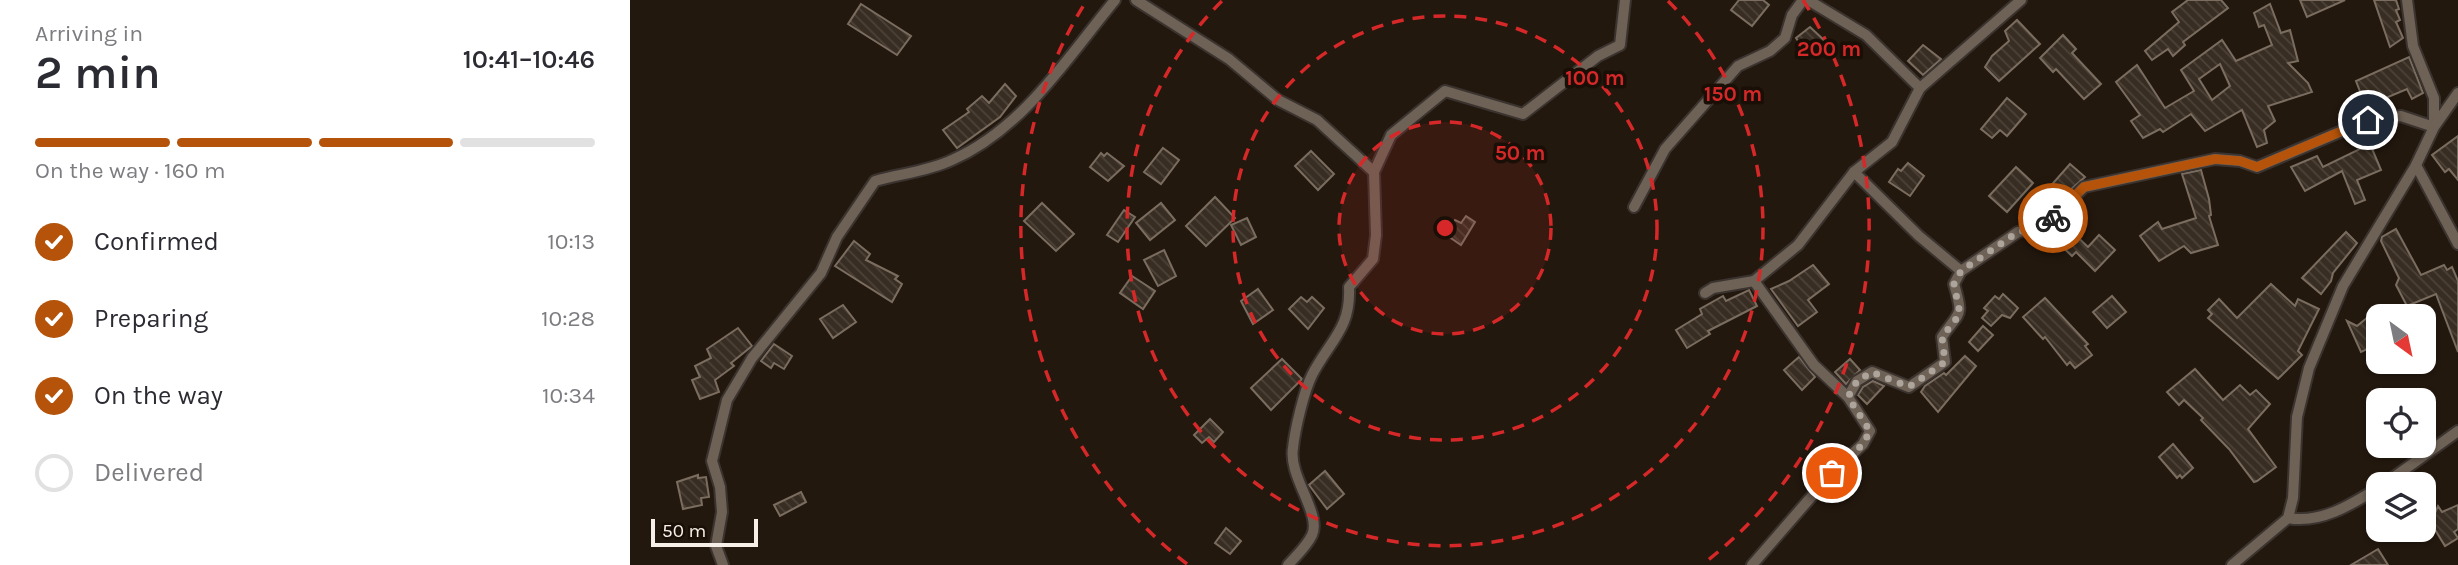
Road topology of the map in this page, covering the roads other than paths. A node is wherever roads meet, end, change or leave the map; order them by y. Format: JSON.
{"nodes":[{"id":1,"x":1115,"y":0,"type":"edge"},
{"id":2,"x":1136,"y":0,"type":"edge"},
{"id":3,"x":1625,"y":0,"type":"edge"},
{"id":4,"x":1805,"y":0,"type":"edge"},
{"id":5,"x":2021,"y":0,"type":"edge"},
{"id":6,"x":2407,"y":0,"type":"edge"},
{"id":7,"x":1920,"y":88,"type":"junction"},
{"id":8,"x":2458,"y":93,"type":"edge"},
{"id":9,"x":2434,"y":127,"type":"junction"},
{"id":10,"x":2416,"y":164,"type":"junction"},
{"id":11,"x":1374,"y":172,"type":"junction"},
{"id":12,"x":1854,"y":172,"type":"junction"},
{"id":13,"x":1634,"y":207,"type":"dead end"},
{"id":14,"x":2458,"y":244,"type":"edge"},
{"id":15,"x":1961,"y":271,"type":"junction"},
{"id":16,"x":1754,"y":281,"type":"junction"},
{"id":17,"x":1705,"y":293,"type":"dead end"},
{"id":18,"x":1848,"y":397,"type":"junction"},
{"id":19,"x":2458,"y":430,"type":"edge"},
{"id":20,"x":2401,"y":472,"type":"edge"},
{"id":21,"x":2366,"y":495,"type":"edge"},
{"id":22,"x":2288,"y":517,"type":"junction"},
{"id":23,"x":723,"y":565,"type":"edge"},
{"id":24,"x":1288,"y":565,"type":"edge"},
{"id":25,"x":1752,"y":565,"type":"edge"},
{"id":26,"x":2232,"y":565,"type":"edge"}],
"edges":[{"from":1,"to":23,"type":"street"},
{"from":2,"to":11,"type":"street"},
{"from":3,"to":11,"type":"street"},
{"from":4,"to":7,"type":"street"},
{"from":4,"to":13,"type":"street"},
{"from":5,"to":7,"type":"street"},
{"from":6,"to":9,"type":"street"},
{"from":7,"to":12,"type":"street"},
{"from":8,"to":9,"type":"street"},
{"from":9,"to":10,"type":"street"},
{"from":9,"to":15,"type":"street"},
{"from":10,"to":14,"type":"street"},
{"from":10,"to":22,"type":"street"},
{"from":11,"to":24,"type":"street"},
{"from":12,"to":15,"type":"street"},
{"from":12,"to":16,"type":"street"},
{"from":15,"to":18,"type":"street"},
{"from":16,"to":17,"type":"street"},
{"from":16,"to":18,"type":"street"},
{"from":18,"to":25,"type":"street"},
{"from":19,"to":20,"type":"street"},
{"from":21,"to":22,"type":"street"},
{"from":22,"to":26,"type":"street"}]}
